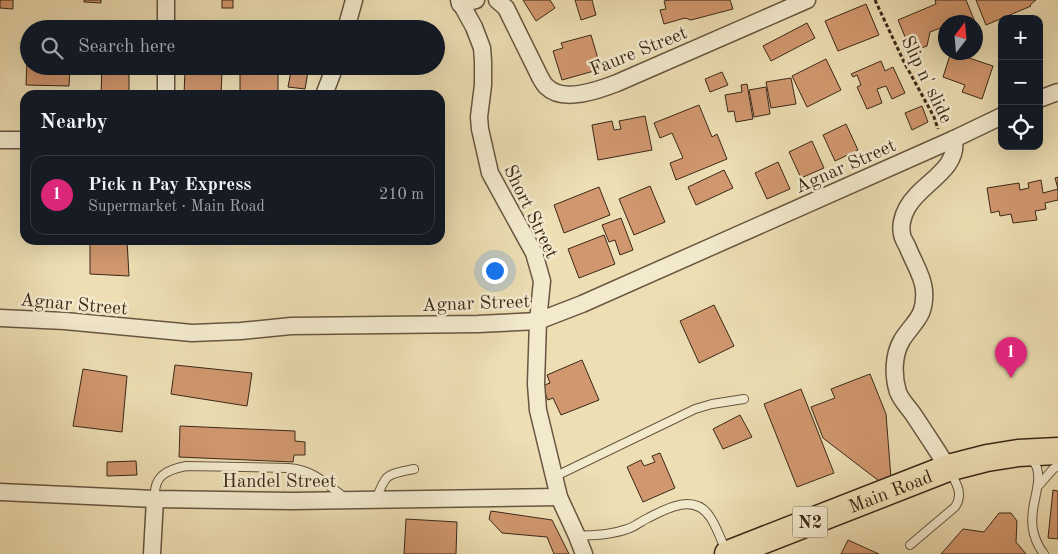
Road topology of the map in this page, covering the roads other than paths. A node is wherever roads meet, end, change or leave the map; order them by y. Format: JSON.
{"nodes":[{"id":1,"x":166,"y":0,"type":"edge"},
{"id":2,"x":354,"y":0,"type":"edge"},
{"id":3,"x":497,"y":0,"type":"edge"},
{"id":4,"x":807,"y":0,"type":"edge"},
{"id":5,"x":465,"y":1,"type":"edge"},
{"id":6,"x":166,"y":20,"type":"edge"},
{"id":7,"x":348,"y":20,"type":"edge"},
{"id":8,"x":166,"y":75,"type":"edge"},
{"id":9,"x":332,"y":75,"type":"edge"},
{"id":10,"x":166,"y":90,"type":"edge"},
{"id":11,"x":326,"y":90,"type":"edge"},
{"id":12,"x":998,"y":118,"type":"edge"},
{"id":13,"x":0,"y":140,"type":"edge"},
{"id":14,"x":20,"y":140,"type":"edge"},
{"id":15,"x":949,"y":141,"type":"junction"},
{"id":16,"x":0,"y":318,"type":"edge"},
{"id":17,"x":538,"y":321,"type":"junction"},
{"id":18,"x":744,"y":399,"type":"dead end"},
{"id":19,"x":1058,"y":451,"type":"edge"},
{"id":20,"x":1018,"y":453,"type":"junction"},
{"id":21,"x":1058,"y":466,"type":"edge"},
{"id":22,"x":948,"y":468,"type":"junction"},
{"id":23,"x":414,"y":469,"type":"dead end"},
{"id":24,"x":554,"y":477,"type":"junction"},
{"id":25,"x":1039,"y":485,"type":"junction"},
{"id":26,"x":0,"y":492,"type":"edge"},
{"id":27,"x":559,"y":498,"type":"junction"},
{"id":28,"x":155,"y":499,"type":"junction"},
{"id":29,"x":349,"y":500,"type":"junction"},
{"id":30,"x":376,"y":500,"type":"junction"},
{"id":31,"x":577,"y":536,"type":"junction"},
{"id":32,"x":910,"y":544,"type":"dead end"},
{"id":33,"x":152,"y":554,"type":"edge"},
{"id":34,"x":584,"y":554,"type":"edge"},
{"id":35,"x":728,"y":554,"type":"edge"},
{"id":36,"x":1044,"y":554,"type":"edge"}],
"edges":[{"from":1,"to":6,"type":"street"},
{"from":2,"to":7,"type":"street"},
{"from":3,"to":4,"type":"street","name":"Faure Street"},
{"from":5,"to":17,"type":"street","name":"Short Street"},
{"from":8,"to":10,"type":"street"},
{"from":9,"to":11,"type":"street"},
{"from":12,"to":15,"type":"street","name":"Agnar Street"},
{"from":13,"to":14,"type":"street"},
{"from":15,"to":17,"type":"street","name":"Agnar Street"},
{"from":15,"to":22,"type":"street"},
{"from":16,"to":17,"type":"street","name":"Agnar Street"},
{"from":17,"to":24,"type":"street","name":"Short Street"},
{"from":18,"to":24,"type":"lane"},
{"from":19,"to":20,"type":"highway","name":"Main Road","number":"N2"},
{"from":20,"to":22,"type":"highway","name":"Main Road","number":"N2"},
{"from":20,"to":25,"type":"lane"},
{"from":21,"to":25,"type":"lane"},
{"from":22,"to":32,"type":"lane"},
{"from":22,"to":35,"type":"highway","name":"Main Road","number":"N2"},
{"from":23,"to":30,"type":"lane"},
{"from":24,"to":27,"type":"street","name":"Short Street"},
{"from":25,"to":36,"type":"lane"},
{"from":26,"to":28,"type":"street","name":"Handel Street"},
{"from":27,"to":30,"type":"street","name":"Handel Street"},
{"from":27,"to":31,"type":"street","name":"Short Street"},
{"from":28,"to":29,"type":"street","name":"Handel Street"},
{"from":28,"to":29,"type":"lane"},
{"from":28,"to":33,"type":"street"},
{"from":29,"to":30,"type":"street","name":"Handel Street"},
{"from":31,"to":34,"type":"street","name":"Short Street"},
{"from":31,"to":35,"type":"lane"}]}
